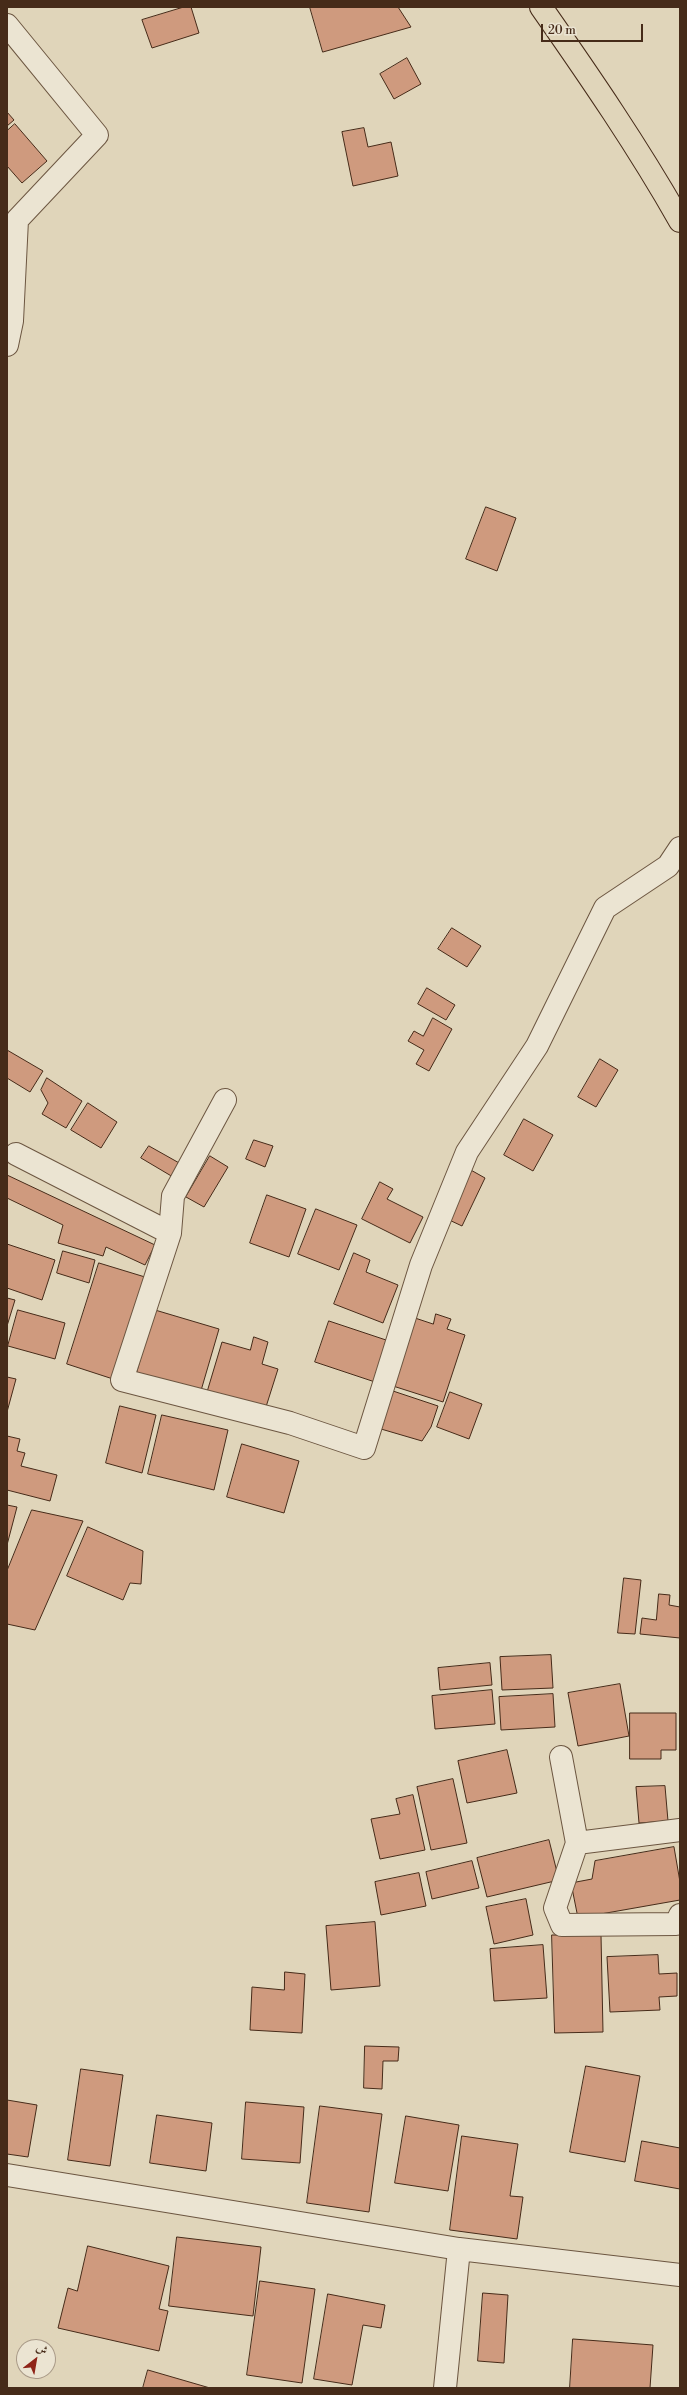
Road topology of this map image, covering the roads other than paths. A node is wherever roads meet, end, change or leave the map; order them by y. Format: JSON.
{"nodes":[{"id":1,"x":541,"y":7,"type":"edge"},
{"id":2,"x":7,"y":25,"type":"edge"},
{"id":3,"x":680,"y":221,"type":"edge"},
{"id":4,"x":7,"y":345,"type":"edge"},
{"id":5,"x":680,"y":848,"type":"edge"},
{"id":6,"x":225,"y":1100,"type":"dead end"},
{"id":7,"x":16,"y":1154,"type":"dead end"},
{"id":8,"x":170,"y":1233,"type":"junction"},
{"id":9,"x":561,"y":1757,"type":"dead end"},
{"id":10,"x":680,"y":1830,"type":"edge"},
{"id":11,"x":577,"y":1843,"type":"junction"},
{"id":12,"x":680,"y":1915,"type":"edge"},
{"id":13,"x":7,"y":2175,"type":"edge"},
{"id":14,"x":459,"y":2249,"type":"junction"},
{"id":15,"x":680,"y":2275,"type":"edge"},
{"id":16,"x":445,"y":2388,"type":"edge"}],
"edges":[{"from":1,"to":3,"type":"main road"},
{"from":2,"to":4,"type":"street"},
{"from":5,"to":8,"type":"street"},
{"from":6,"to":8,"type":"street"},
{"from":7,"to":8,"type":"street"},
{"from":9,"to":11,"type":"street"},
{"from":10,"to":11,"type":"street"},
{"from":11,"to":12,"type":"street"},
{"from":13,"to":14,"type":"street"},
{"from":14,"to":15,"type":"street"},
{"from":14,"to":16,"type":"street"}]}
